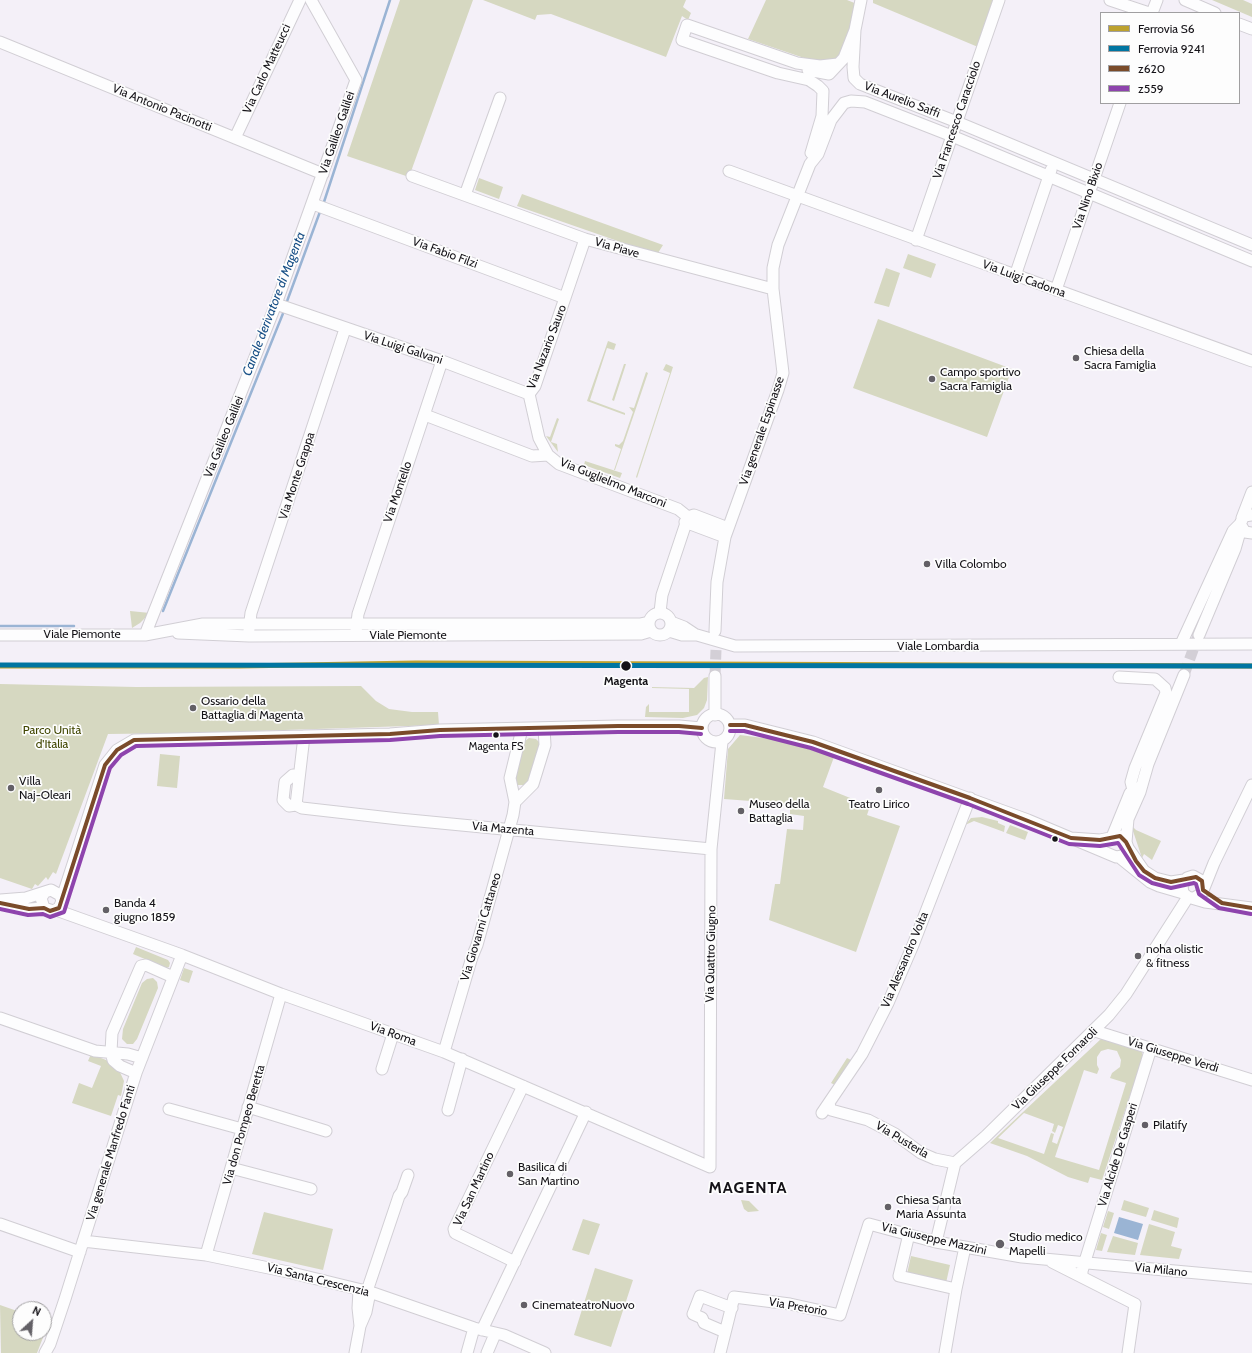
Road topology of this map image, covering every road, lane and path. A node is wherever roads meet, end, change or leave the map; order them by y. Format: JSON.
{"nodes":[{"id":1,"x":300,"y":0,"type":"edge"},
{"id":2,"x":311,"y":0,"type":"edge"},
{"id":3,"x":861,"y":0,"type":"edge"},
{"id":4,"x":999,"y":0,"type":"edge"},
{"id":5,"x":1110,"y":0,"type":"edge"},
{"id":6,"x":1157,"y":0,"type":"edge"},
{"id":7,"x":1186,"y":0,"type":"edge"},
{"id":8,"x":1146,"y":12,"type":"edge"},
{"id":9,"x":1152,"y":12,"type":"edge"},
{"id":10,"x":1213,"y":12,"type":"edge"},
{"id":11,"x":1240,"y":24,"type":"edge"},
{"id":12,"x":1252,"y":29,"type":"edge"},
{"id":13,"x":856,"y":30,"type":"junction"},
{"id":14,"x":0,"y":42,"type":"edge"},
{"id":15,"x":738,"y":42,"type":"junction"},
{"id":16,"x":733,"y":57,"type":"junction"},
{"id":17,"x":797,"y":63,"type":"junction"},
{"id":18,"x":838,"y":64,"type":"junction"},
{"id":19,"x":829,"y":74,"type":"junction"},
{"id":20,"x":854,"y":78,"type":"junction"},
{"id":21,"x":823,"y":96,"type":"junction"},
{"id":22,"x":500,"y":98,"type":"dead end"},
{"id":23,"x":844,"y":103,"type":"junction"},
{"id":24,"x":1120,"y":104,"type":"edge"},
{"id":25,"x":916,"y":106,"type":"junction"},
{"id":26,"x":910,"y":120,"type":"junction"},
{"id":27,"x":957,"y":122,"type":"junction"},
{"id":28,"x":952,"y":136,"type":"junction"},
{"id":29,"x":235,"y":138,"type":"junction"},
{"id":30,"x":1018,"y":148,"type":"junction"},
{"id":31,"x":1012,"y":161,"type":"junction"},
{"id":32,"x":1054,"y":163,"type":"junction"},
{"id":33,"x":810,"y":164,"type":"junction"},
{"id":34,"x":729,"y":172,"type":"dead end"},
{"id":35,"x":323,"y":174,"type":"junction"},
{"id":36,"x":412,"y":176,"type":"dead end"},
{"id":37,"x":1049,"y":177,"type":"junction"},
{"id":38,"x":1094,"y":179,"type":"junction"},
{"id":39,"x":1089,"y":194,"type":"junction"},
{"id":40,"x":465,"y":195,"type":"junction"},
{"id":41,"x":796,"y":196,"type":"junction"},
{"id":42,"x":318,"y":206,"type":"junction"},
{"id":43,"x":1175,"y":213,"type":"junction"},
{"id":44,"x":1169,"y":227,"type":"junction"},
{"id":45,"x":585,"y":239,"type":"junction"},
{"id":46,"x":916,"y":240,"type":"junction"},
{"id":47,"x":1252,"y":245,"type":"edge"},
{"id":48,"x":1252,"y":261,"type":"edge"},
{"id":49,"x":1015,"y":276,"type":"junction"},
{"id":50,"x":773,"y":288,"type":"junction"},
{"id":51,"x":1056,"y":290,"type":"junction"},
{"id":52,"x":565,"y":298,"type":"junction"},
{"id":53,"x":282,"y":306,"type":"junction"},
{"id":54,"x":345,"y":329,"type":"junction"},
{"id":55,"x":442,"y":361,"type":"junction"},
{"id":56,"x":1252,"y":361,"type":"edge"},
{"id":57,"x":529,"y":394,"type":"junction"},
{"id":58,"x":425,"y":415,"type":"junction"},
{"id":59,"x":548,"y":455,"type":"junction"},
{"id":60,"x":1251,"y":500,"type":"edge"},
{"id":61,"x":686,"y":520,"type":"junction"},
{"id":62,"x":1244,"y":521,"type":"edge"},
{"id":63,"x":727,"y":532,"type":"junction"},
{"id":64,"x":1252,"y":534,"type":"edge"},
{"id":65,"x":1235,"y":549,"type":"junction"},
{"id":66,"x":660,"y":612,"type":"junction"},
{"id":67,"x":249,"y":623,"type":"junction"},
{"id":68,"x":356,"y":624,"type":"junction"},
{"id":69,"x":650,"y":626,"type":"junction"},
{"id":70,"x":670,"y":627,"type":"junction"},
{"id":71,"x":716,"y":631,"type":"dead end"},
{"id":72,"x":164,"y":632,"type":"junction"},
{"id":73,"x":0,"y":634,"type":"edge"},
{"id":74,"x":145,"y":635,"type":"junction"},
{"id":75,"x":1199,"y":635,"type":"tunnel mouth"},
{"id":76,"x":249,"y":636,"type":"junction"},
{"id":77,"x":356,"y":636,"type":"junction"},
{"id":78,"x":1181,"y":644,"type":"junction"},
{"id":79,"x":1252,"y":644,"type":"edge"},
{"id":80,"x":1184,"y":675,"type":"tunnel mouth"},
{"id":81,"x":716,"y":676,"type":"tunnel mouth"},
{"id":82,"x":1119,"y":678,"type":"dead end"},
{"id":83,"x":715,"y":714,"type":"junction"},
{"id":84,"x":730,"y":725,"type":"junction"},
{"id":85,"x":544,"y":728,"type":"junction"},
{"id":86,"x":702,"y":728,"type":"junction"},
{"id":87,"x":522,"y":729,"type":"junction"},
{"id":88,"x":304,"y":736,"type":"junction"},
{"id":89,"x":722,"y":742,"type":"junction"},
{"id":90,"x":1148,"y":764,"type":"junction"},
{"id":91,"x":1252,"y":785,"type":"edge"},
{"id":92,"x":1132,"y":789,"type":"junction"},
{"id":93,"x":970,"y":798,"type":"junction"},
{"id":94,"x":515,"y":802,"type":"junction"},
{"id":95,"x":1132,"y":808,"type":"junction"},
{"id":96,"x":509,"y":829,"type":"junction"},
{"id":97,"x":1071,"y":838,"type":"junction"},
{"id":98,"x":1110,"y":838,"type":"junction"},
{"id":99,"x":1127,"y":845,"type":"junction"},
{"id":100,"x":711,"y":849,"type":"junction"},
{"id":101,"x":1115,"y":856,"type":"junction"},
{"id":102,"x":72,"y":868,"type":"junction"},
{"id":103,"x":1184,"y":880,"type":"junction"},
{"id":104,"x":1203,"y":889,"type":"junction"},
{"id":105,"x":48,"y":891,"type":"junction"},
{"id":106,"x":1188,"y":896,"type":"junction"},
{"id":107,"x":0,"y":900,"type":"edge"},
{"id":108,"x":0,"y":903,"type":"edge"},
{"id":109,"x":1222,"y":903,"type":"junction"},
{"id":110,"x":60,"y":904,"type":"junction"},
{"id":111,"x":44,"y":908,"type":"junction"},
{"id":112,"x":1252,"y":908,"type":"edge"},
{"id":113,"x":182,"y":955,"type":"junction"},
{"id":114,"x":173,"y":977,"type":"junction"},
{"id":115,"x":281,"y":994,"type":"junction"},
{"id":116,"x":0,"y":1018,"type":"edge"},
{"id":117,"x":1095,"y":1031,"type":"junction"},
{"id":118,"x":394,"y":1034,"type":"junction"},
{"id":119,"x":1151,"y":1048,"type":"junction"},
{"id":120,"x":110,"y":1052,"type":"junction"},
{"id":121,"x":444,"y":1052,"type":"junction"},
{"id":122,"x":142,"y":1058,"type":"junction"},
{"id":123,"x":462,"y":1059,"type":"junction"},
{"id":124,"x":382,"y":1069,"type":"dead end"},
{"id":125,"x":136,"y":1073,"type":"junction"},
{"id":126,"x":1252,"y":1080,"type":"edge"},
{"id":127,"x":523,"y":1086,"type":"junction"},
{"id":128,"x":248,"y":1107,"type":"junction"},
{"id":129,"x":825,"y":1108,"type":"joint"},
{"id":130,"x":169,"y":1109,"type":"dead end"},
{"id":131,"x":448,"y":1110,"type":"dead end"},
{"id":132,"x":586,"y":1112,"type":"junction"},
{"id":133,"x":242,"y":1129,"type":"junction"},
{"id":134,"x":326,"y":1132,"type":"dead end"},
{"id":135,"x":955,"y":1163,"type":"junction"},
{"id":136,"x":710,"y":1166,"type":"joint"},
{"id":137,"x":231,"y":1168,"type":"junction"},
{"id":138,"x":408,"y":1175,"type":"dead end"},
{"id":139,"x":311,"y":1189,"type":"dead end"},
{"id":140,"x":0,"y":1224,"type":"edge"},
{"id":141,"x":869,"y":1224,"type":"joint"},
{"id":142,"x":909,"y":1234,"type":"junction"},
{"id":143,"x":936,"y":1242,"type":"junction"},
{"id":144,"x":82,"y":1247,"type":"junction"},
{"id":145,"x":965,"y":1247,"type":"junction"},
{"id":146,"x":206,"y":1255,"type":"junction"},
{"id":147,"x":1046,"y":1259,"type":"junction"},
{"id":148,"x":1071,"y":1261,"type":"joint"},
{"id":149,"x":515,"y":1262,"type":"junction"},
{"id":150,"x":1085,"y":1262,"type":"junction"},
{"id":151,"x":1082,"y":1277,"type":"junction"},
{"id":152,"x":1252,"y":1278,"type":"edge"},
{"id":153,"x":956,"y":1289,"type":"junction"},
{"id":154,"x":365,"y":1291,"type":"junction"},
{"id":155,"x":733,"y":1302,"type":"junction"},
{"id":156,"x":478,"y":1329,"type":"junction"},
{"id":157,"x":725,"y":1332,"type":"junction"},
{"id":158,"x":495,"y":1334,"type":"junction"},
{"id":159,"x":45,"y":1353,"type":"edge"},
{"id":160,"x":356,"y":1353,"type":"edge"},
{"id":161,"x":467,"y":1353,"type":"edge"},
{"id":162,"x":487,"y":1353,"type":"edge"},
{"id":163,"x":545,"y":1353,"type":"edge"},
{"id":164,"x":720,"y":1353,"type":"edge"},
{"id":165,"x":945,"y":1353,"type":"edge"},
{"id":166,"x":1128,"y":1353,"type":"edge"}],
"edges":[{"from":1,"to":29,"type":"street","name":"Via Carlo Matteucci"},
{"from":2,"to":35,"type":"street","name":"Via Galileo Galilei"},
{"from":3,"to":13,"type":"street","name":"Via generale Espinasse"},
{"from":4,"to":27,"type":"street","name":"Via Francesco Caracciolo"},
{"from":5,"to":8,"type":"street"},
{"from":6,"to":9,"type":"street"},
{"from":7,"to":10,"type":"street"},
{"from":11,"to":12,"type":"street"},
{"from":13,"to":18,"type":"street","name":"Via generale Espinasse"},
{"from":13,"to":20,"type":"street","name":"Via generale Espinasse"},
{"from":14,"to":29,"type":"street","name":"Via Antonio Pacinotti"},
{"from":15,"to":16,"type":"street"},
{"from":15,"to":16,"type":"street"},
{"from":15,"to":17,"type":"street"},
{"from":16,"to":21,"type":"street"},
{"from":17,"to":18,"type":"street"},
{"from":17,"to":19,"type":"street"},
{"from":18,"to":19,"type":"street","name":"Via generale Espinasse"},
{"from":19,"to":20,"type":"street"},
{"from":19,"to":21,"type":"street","name":"Via generale Espinasse"},
{"from":20,"to":23,"type":"street","name":"Via generale Espinasse"},
{"from":20,"to":25,"type":"street","name":"Via Aurelio Saffi"},
{"from":21,"to":23,"type":"street"},
{"from":21,"to":33,"type":"street","name":"Via generale Espinasse"},
{"from":22,"to":40,"type":"street"},
{"from":23,"to":26,"type":"street","name":"Via Aurelio Saffi"},
{"from":23,"to":33,"type":"street","name":"Via generale Espinasse"},
{"from":24,"to":38,"type":"street","name":"Via Nino Bixio"},
{"from":25,"to":26,"type":"street"},
{"from":25,"to":27,"type":"street","name":"Via Aurelio Saffi"},
{"from":26,"to":28,"type":"street","name":"Via Aurelio Saffi"},
{"from":27,"to":28,"type":"street","name":"Via Francesco Caracciolo"},
{"from":27,"to":30,"type":"street","name":"Via Aurelio Saffi"},
{"from":28,"to":31,"type":"street","name":"Via Aurelio Saffi"},
{"from":28,"to":46,"type":"street","name":"Via Francesco Caracciolo"},
{"from":29,"to":35,"type":"street","name":"Via Antonio Pacinotti"},
{"from":30,"to":31,"type":"street"},
{"from":30,"to":32,"type":"street","name":"Via Aurelio Saffi"},
{"from":31,"to":37,"type":"street","name":"Via Aurelio Saffi"},
{"from":32,"to":37,"type":"street"},
{"from":32,"to":38,"type":"street","name":"Via Aurelio Saffi"},
{"from":33,"to":41,"type":"street","name":"Via generale Espinasse"},
{"from":34,"to":41,"type":"street","name":"Via Luigi Cadorna"},
{"from":35,"to":42,"type":"street","name":"Via Galileo Galilei"},
{"from":36,"to":40,"type":"street","name":"Via Piave"},
{"from":37,"to":39,"type":"street","name":"Via Aurelio Saffi"},
{"from":37,"to":49,"type":"street"},
{"from":38,"to":39,"type":"street","name":"Via Nino Bixio"},
{"from":38,"to":43,"type":"street","name":"Via Aurelio Saffi"},
{"from":39,"to":44,"type":"street","name":"Via Aurelio Saffi"},
{"from":39,"to":51,"type":"street","name":"Via Nino Bixio"},
{"from":40,"to":45,"type":"street","name":"Via Piave"},
{"from":41,"to":46,"type":"street","name":"Via Luigi Cadorna"},
{"from":41,"to":50,"type":"street","name":"Via generale Espinasse"},
{"from":42,"to":52,"type":"street","name":"Via Fabio Filzi"},
{"from":42,"to":53,"type":"street","name":"Via Galileo Galilei"},
{"from":43,"to":44,"type":"street"},
{"from":43,"to":47,"type":"street","name":"Via Aurelio Saffi"},
{"from":44,"to":48,"type":"street","name":"Via Aurelio Saffi"},
{"from":45,"to":50,"type":"street","name":"Via Piave"},
{"from":45,"to":52,"type":"street","name":"Via Nazario Sauro"},
{"from":46,"to":49,"type":"street","name":"Via Luigi Cadorna"},
{"from":49,"to":51,"type":"street","name":"Via Luigi Cadorna"},
{"from":50,"to":63,"type":"street","name":"Via generale Espinasse"},
{"from":51,"to":56,"type":"street","name":"Via Luigi Cadorna"},
{"from":52,"to":57,"type":"street","name":"Via Nazario Sauro"},
{"from":53,"to":54,"type":"street","name":"Via Luigi Galvani"},
{"from":53,"to":74,"type":"street","name":"Via Galileo Galilei"},
{"from":54,"to":55,"type":"street","name":"Via Luigi Galvani"},
{"from":54,"to":67,"type":"street","name":"Via Monte Grappa"},
{"from":55,"to":57,"type":"street","name":"Via Luigi Galvani"},
{"from":55,"to":58,"type":"street","name":"Via Montello"},
{"from":57,"to":59,"type":"street","name":"Via Nazario Sauro"},
{"from":58,"to":59,"type":"street","name":"Via Guglielmo Marconi"},
{"from":58,"to":68,"type":"street","name":"Via Montello"},
{"from":59,"to":61,"type":"street","name":"Via Guglielmo Marconi"},
{"from":60,"to":62,"type":"street"},
{"from":61,"to":63,"type":"street","name":"Via Guglielmo Marconi"},
{"from":61,"to":66,"type":"street"},
{"from":62,"to":64,"type":"street"},
{"from":62,"to":65,"type":"street"},
{"from":62,"to":78,"type":"street"},
{"from":63,"to":71,"type":"street","name":"Via generale Espinasse"},
{"from":64,"to":65,"type":"street"},
{"from":65,"to":75,"type":"street"},
{"from":66,"to":69,"type":"street"},
{"from":66,"to":70,"type":"street"},
{"from":67,"to":68,"type":"street","name":"Viale Piemonte"},
{"from":67,"to":72,"type":"street","name":"Viale Piemonte"},
{"from":67,"to":76,"type":"street","name":"Via Monte Grappa"},
{"from":68,"to":69,"type":"street","name":"Viale Piemonte"},
{"from":68,"to":77,"type":"street","name":"Via Montello"},
{"from":69,"to":70,"type":"street"},
{"from":69,"to":77,"type":"street","name":"Viale Piemonte"},
{"from":70,"to":78,"type":"street","name":"Viale Lombardia"},
{"from":72,"to":74,"type":"street","name":"Viale Piemonte"},
{"from":72,"to":76,"type":"street","name":"Viale Piemonte"},
{"from":73,"to":74,"type":"street","name":"Viale Piemonte"},
{"from":76,"to":77,"type":"street","name":"Viale Piemonte"},
{"from":78,"to":79,"type":"street","name":"Viale Lombardia"},
{"from":80,"to":90,"type":"street"},
{"from":81,"to":83,"type":"street"},
{"from":82,"to":92,"type":"street"},
{"from":83,"to":84,"type":"street"},
{"from":83,"to":86,"type":"street"},
{"from":84,"to":89,"type":"street"},
{"from":84,"to":93,"type":"street"},
{"from":85,"to":86,"type":"street"},
{"from":85,"to":87,"type":"street"},
{"from":85,"to":94,"type":"street"},
{"from":86,"to":89,"type":"street"},
{"from":87,"to":88,"type":"street"},
{"from":87,"to":94,"type":"street","name":"Via Giovanni Cattaneo"},
{"from":88,"to":96,"type":"street","name":"Via Mazenta"},
{"from":88,"to":102,"type":"street"},
{"from":89,"to":100,"type":"street","name":"Via Quattro Giugno"},
{"from":90,"to":92,"type":"street"},
{"from":90,"to":95,"type":"street"},
{"from":91,"to":104,"type":"street"},
{"from":92,"to":95,"type":"street"},
{"from":92,"to":98,"type":"street"},
{"from":93,"to":97,"type":"street"},
{"from":93,"to":129,"type":"street","name":"Via Alessandro Volta"},
{"from":94,"to":96,"type":"street","name":"Via Giovanni Cattaneo"},
{"from":95,"to":99,"type":"street"},
{"from":96,"to":100,"type":"street","name":"Via Mazenta"},
{"from":96,"to":121,"type":"street","name":"Via Giovanni Cattaneo"},
{"from":97,"to":98,"type":"street"},
{"from":97,"to":101,"type":"street"},
{"from":98,"to":99,"type":"street"},
{"from":98,"to":101,"type":"street"},
{"from":99,"to":101,"type":"street"},
{"from":99,"to":103,"type":"street"},
{"from":100,"to":136,"type":"street","name":"Via Quattro Giugno"},
{"from":101,"to":106,"type":"street"},
{"from":102,"to":105,"type":"street"},
{"from":102,"to":110,"type":"street"},
{"from":103,"to":104,"type":"street"},
{"from":103,"to":106,"type":"street"},
{"from":104,"to":106,"type":"street"},
{"from":104,"to":109,"type":"street"},
{"from":105,"to":107,"type":"street"},
{"from":105,"to":110,"type":"street"},
{"from":105,"to":111,"type":"street"},
{"from":106,"to":109,"type":"street"},
{"from":106,"to":117,"type":"street","name":"Via Giuseppe Fornaroli"},
{"from":108,"to":111,"type":"street"},
{"from":109,"to":112,"type":"street"},
{"from":110,"to":111,"type":"street"},
{"from":110,"to":113,"type":"street","name":"Via Roma"},
{"from":113,"to":114,"type":"street","name":"Via generale Manfredo Fanti"},
{"from":113,"to":115,"type":"street","name":"Via Roma"},
{"from":114,"to":120,"type":"street"},
{"from":114,"to":122,"type":"street","name":"Via generale Manfredo Fanti"},
{"from":115,"to":118,"type":"street","name":"Via Roma"},
{"from":115,"to":128,"type":"street","name":"Via don Pompeo Beretta"},
{"from":116,"to":120,"type":"street"},
{"from":117,"to":119,"type":"street","name":"Via Giuseppe Verdi"},
{"from":117,"to":135,"type":"street","name":"Via Giuseppe Fornaroli"},
{"from":118,"to":121,"type":"street","name":"Via Roma"},
{"from":118,"to":124,"type":"street"},
{"from":119,"to":126,"type":"street","name":"Via Giuseppe Verdi"},
{"from":119,"to":150,"type":"street","name":"Via Alcìde De Gasperi"},
{"from":120,"to":122,"type":"street"},
{"from":120,"to":125,"type":"street"},
{"from":121,"to":123,"type":"street","name":"Via Roma"},
{"from":122,"to":125,"type":"street","name":"Via generale Manfredo Fanti"},
{"from":123,"to":127,"type":"street","name":"Via Roma"},
{"from":123,"to":131,"type":"street"},
{"from":125,"to":144,"type":"street","name":"Via generale Manfredo Fanti"},
{"from":127,"to":132,"type":"street","name":"Via Roma"},
{"from":127,"to":149,"type":"street","name":"Via San Martino"},
{"from":128,"to":133,"type":"street","name":"Via don Pompeo Beretta"},
{"from":128,"to":134,"type":"street"},
{"from":129,"to":135,"type":"street","name":"Via Pusterla"},
{"from":130,"to":133,"type":"street"},
{"from":132,"to":136,"type":"street","name":"Via Roma"},
{"from":132,"to":149,"type":"street"},
{"from":133,"to":137,"type":"street","name":"Via don Pompeo Beretta"},
{"from":135,"to":143,"type":"street"},
{"from":137,"to":139,"type":"street"},
{"from":137,"to":146,"type":"street","name":"Via don Pompeo Beretta"},
{"from":138,"to":154,"type":"street"},
{"from":140,"to":144,"type":"street","name":"Via Santa Crescenzia"},
{"from":141,"to":142,"type":"street","name":"Via Giuseppe Mazzini"},
{"from":141,"to":155,"type":"street","name":"Via Pretorio"},
{"from":142,"to":143,"type":"street","name":"Via Giuseppe Mazzini"},
{"from":142,"to":153,"type":"street"},
{"from":143,"to":145,"type":"street","name":"Via Giuseppe Mazzini"},
{"from":144,"to":146,"type":"street","name":"Via Santa Crescenzia"},
{"from":144,"to":159,"type":"street","name":"Via generale Manfredo Fanti"},
{"from":145,"to":147,"type":"street","name":"Via Giuseppe Mazzini"},
{"from":145,"to":153,"type":"street"},
{"from":146,"to":154,"type":"street","name":"Via Santa Crescenzia"},
{"from":147,"to":148,"type":"street","name":"Via Giuseppe Mazzini"},
{"from":147,"to":151,"type":"street"},
{"from":148,"to":150,"type":"street","name":"Via Milano"},
{"from":149,"to":156,"type":"street"},
{"from":150,"to":151,"type":"street","name":"Via Alcìde De Gasperi"},
{"from":150,"to":152,"type":"street","name":"Via Milano"},
{"from":151,"to":166,"type":"street"},
{"from":153,"to":165,"type":"street"},
{"from":154,"to":156,"type":"street","name":"Via Santa Crescenzia"},
{"from":154,"to":160,"type":"street"},
{"from":155,"to":157,"type":"street"},
{"from":155,"to":157,"type":"street"},
{"from":156,"to":158,"type":"street","name":"Via Santa Crescenzia"},
{"from":156,"to":161,"type":"street"},
{"from":157,"to":164,"type":"street"},
{"from":158,"to":162,"type":"street"},
{"from":158,"to":163,"type":"street","name":"Via Santa Crescenzia"}]}
